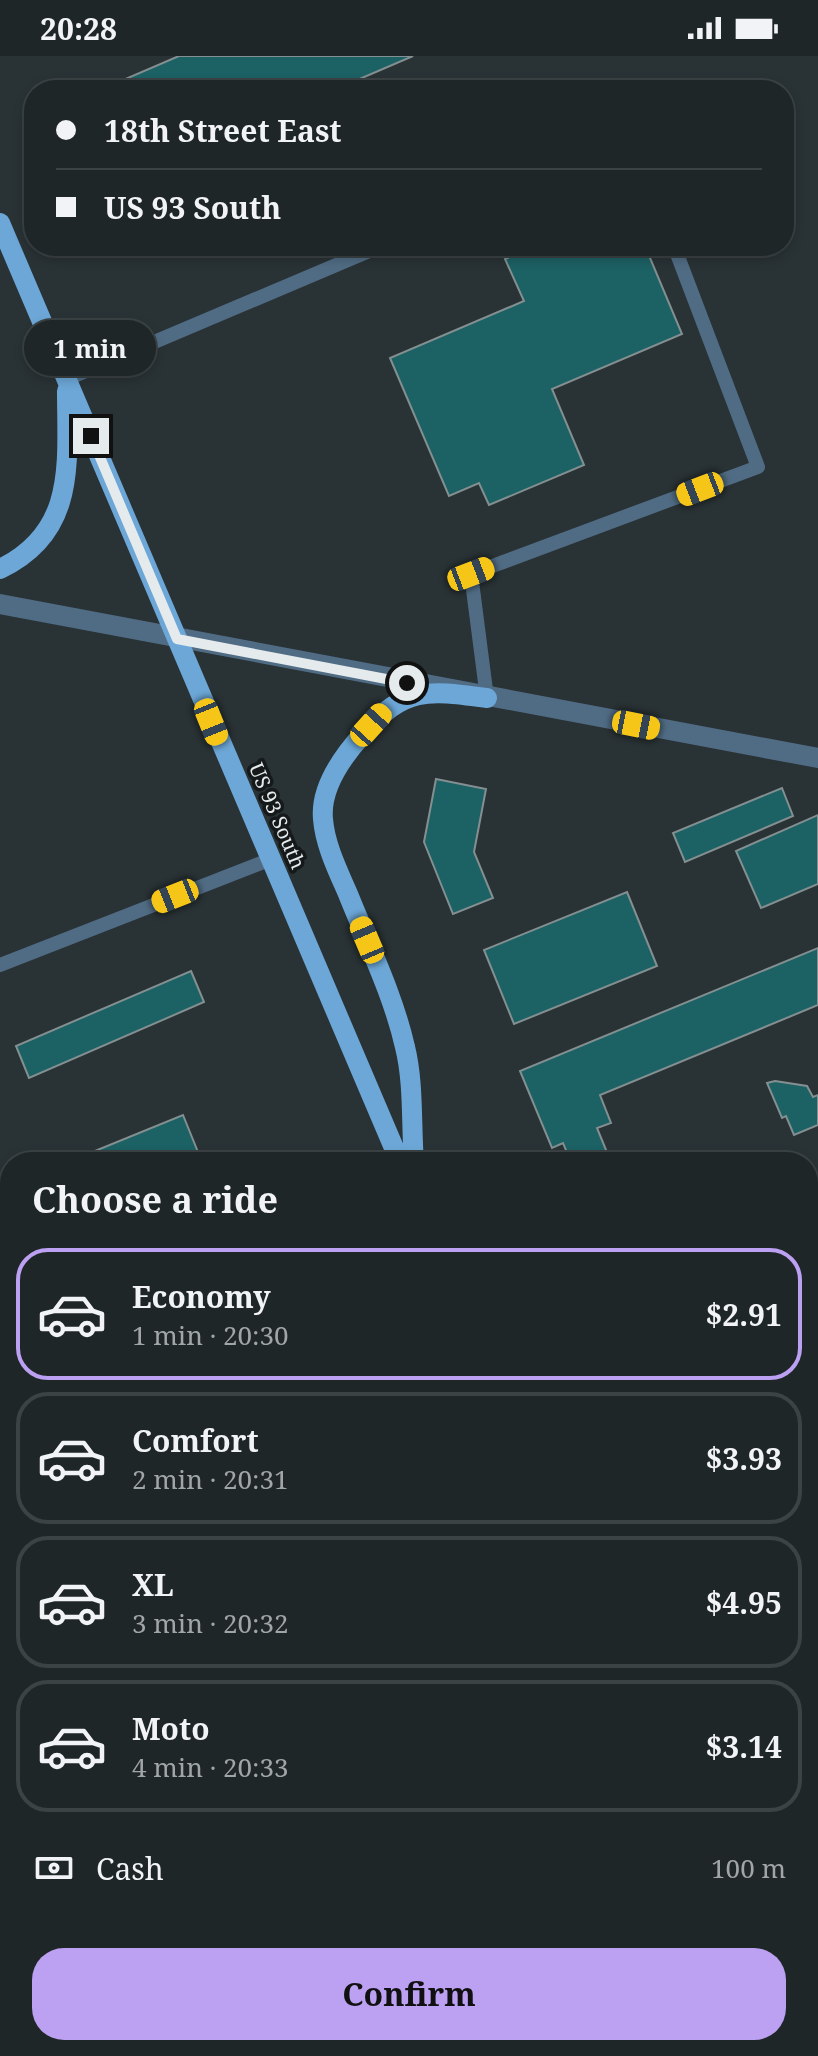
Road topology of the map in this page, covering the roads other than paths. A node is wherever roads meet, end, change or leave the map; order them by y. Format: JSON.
{"nodes":[{"id":1,"x":0,"y":223,"type":"edge"},
{"id":2,"x":357,"y":256,"type":"edge"},
{"id":3,"x":678,"y":256,"type":"edge"},
{"id":4,"x":67,"y":379,"type":"junction"},
{"id":5,"x":0,"y":569,"type":"edge"},
{"id":6,"x":0,"y":604,"type":"edge"},
{"id":7,"x":177,"y":639,"type":"junction"},
{"id":8,"x":487,"y":698,"type":"junction"},
{"id":9,"x":818,"y":758,"type":"edge"},
{"id":10,"x":269,"y":860,"type":"junction"},
{"id":11,"x":0,"y":965,"type":"edge"},
{"id":12,"x":396,"y":1152,"type":"edge"},
{"id":13,"x":413,"y":1152,"type":"edge"}],
"edges":[{"from":1,"to":4,"type":"main road","name":"US 93 South"},
{"from":2,"to":4,"type":"lane"},
{"from":3,"to":8,"type":"lane"},
{"from":4,"to":5,"type":"main road"},
{"from":4,"to":7,"type":"main road","name":"US 93 South"},
{"from":6,"to":7,"type":"street"},
{"from":7,"to":8,"type":"street"},
{"from":7,"to":10,"type":"main road","name":"US 93 South"},
{"from":8,"to":9,"type":"street"},
{"from":8,"to":13,"type":"main road"},
{"from":10,"to":11,"type":"lane"},
{"from":10,"to":12,"type":"main road","name":"US 93 South"}]}
